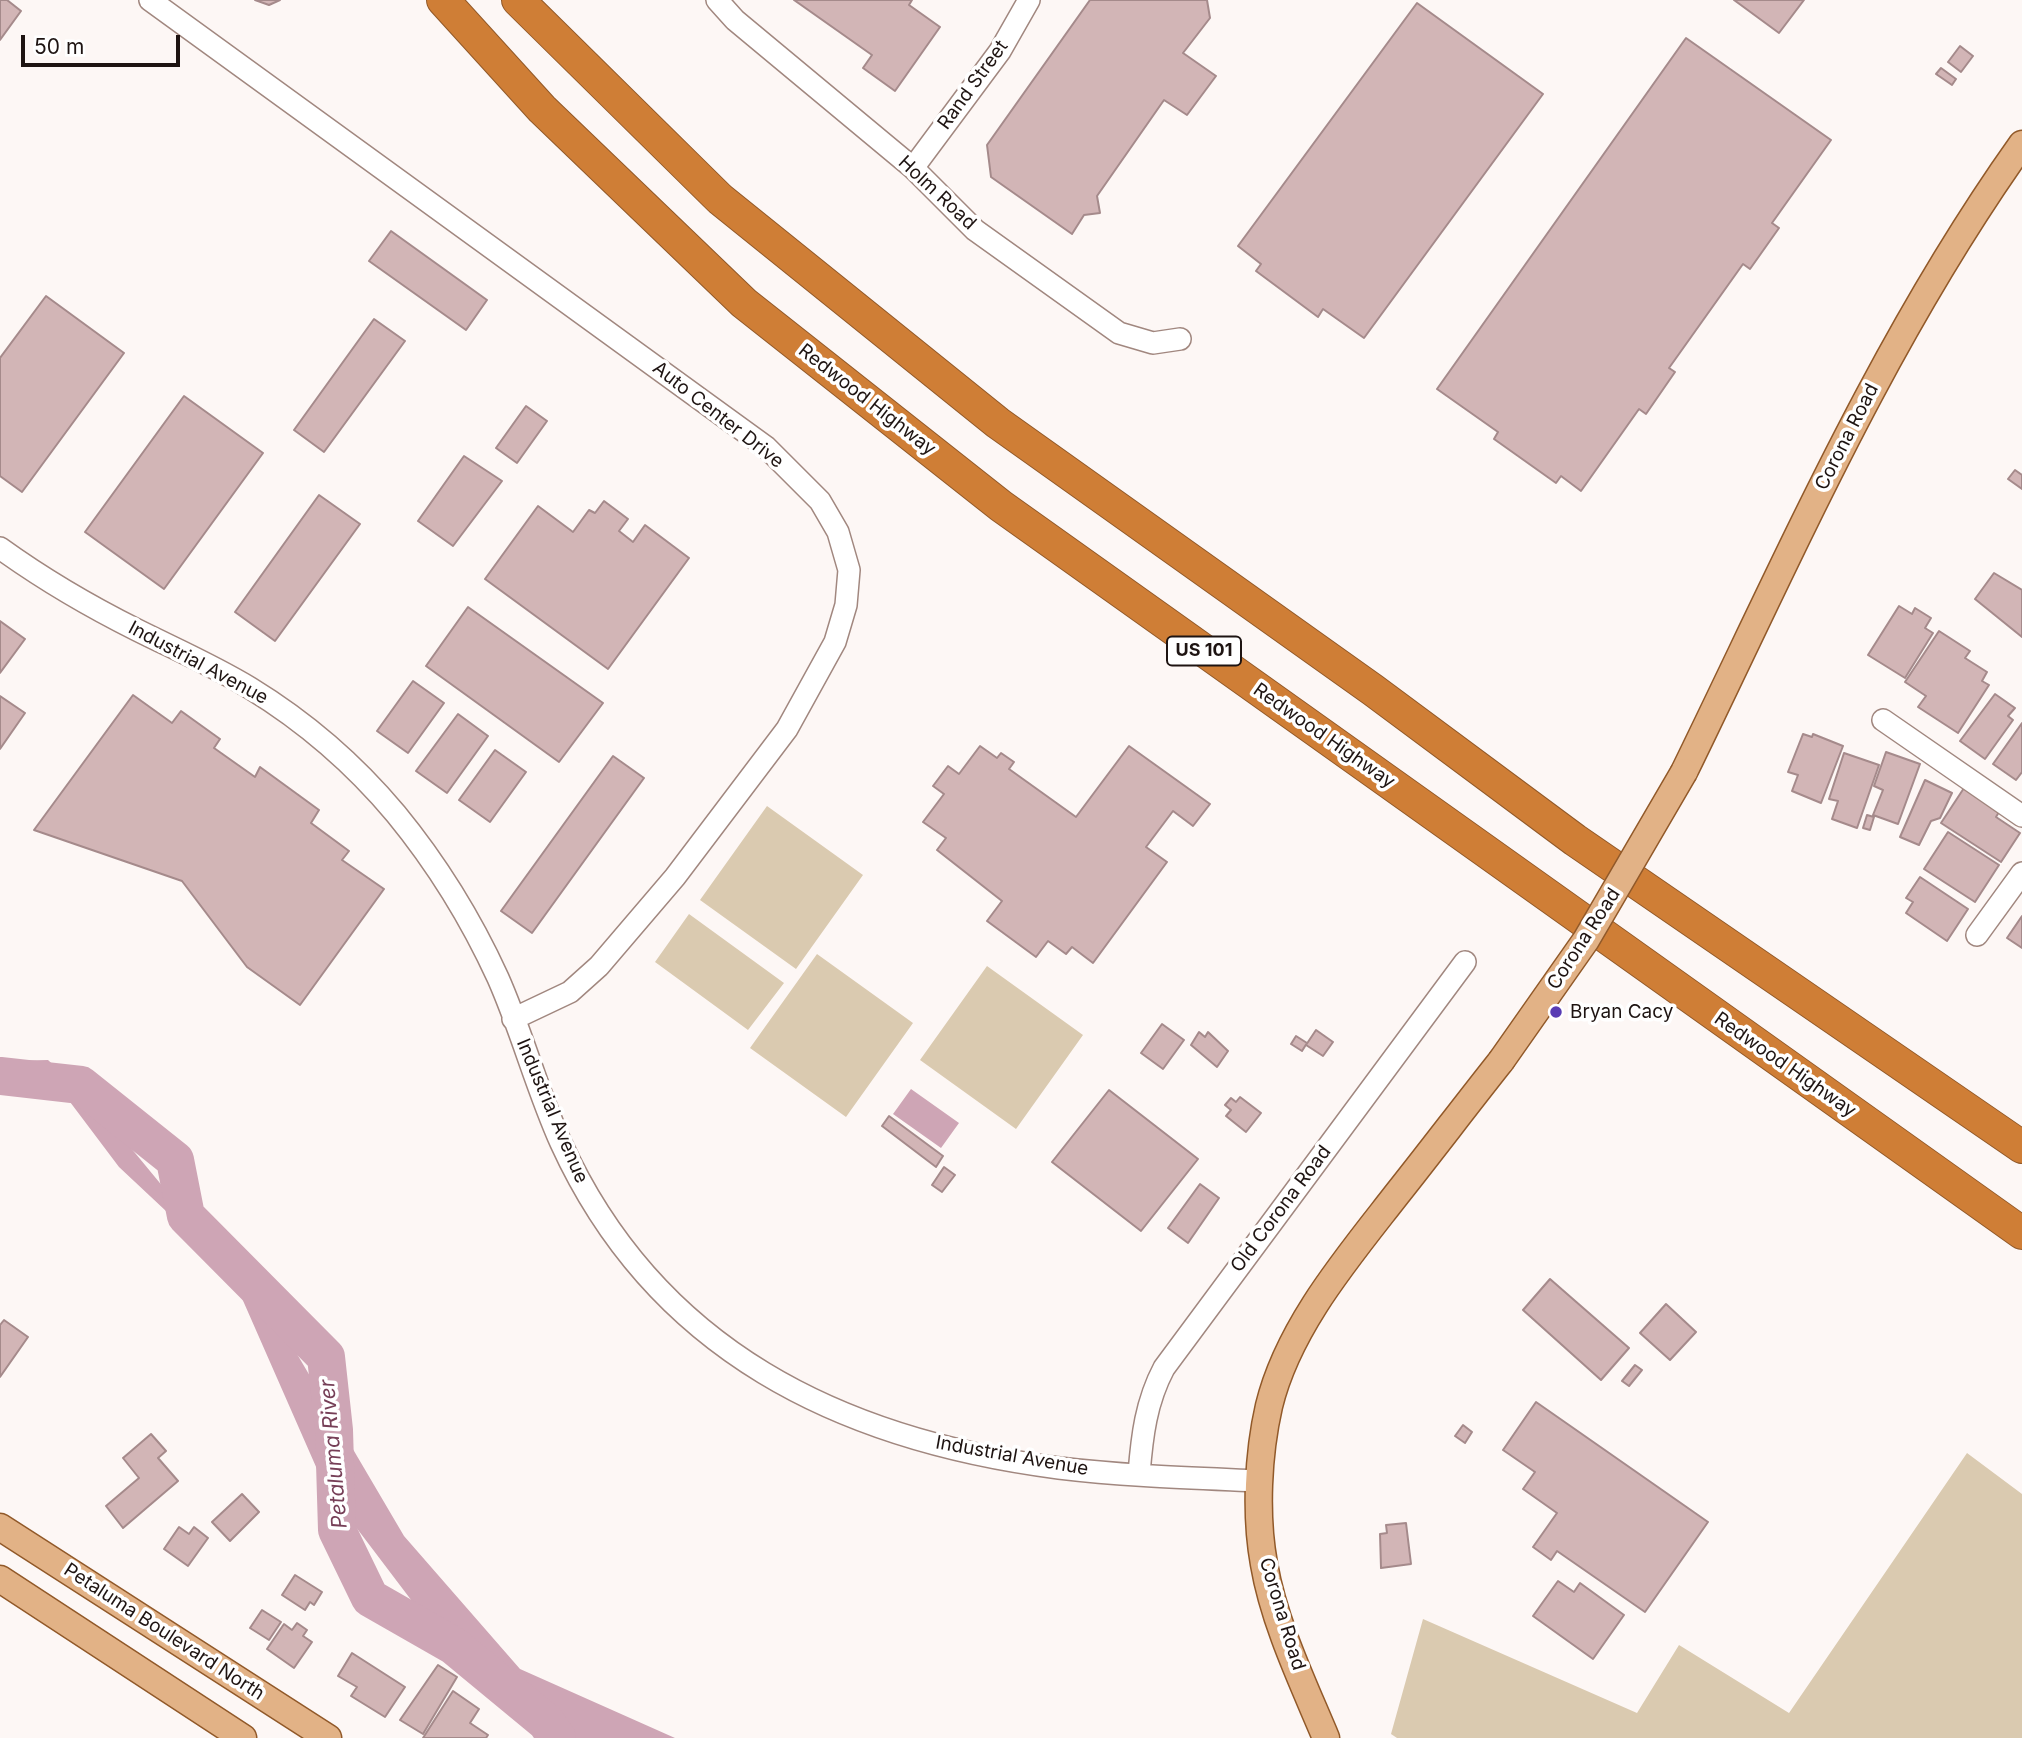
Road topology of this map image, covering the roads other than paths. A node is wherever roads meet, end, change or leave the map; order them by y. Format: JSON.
{"nodes":[{"id":1,"x":150,"y":0,"type":"edge"},
{"id":2,"x":443,"y":0,"type":"edge"},
{"id":3,"x":518,"y":0,"type":"edge"},
{"id":4,"x":717,"y":0,"type":"edge"},
{"id":5,"x":1028,"y":0,"type":"edge"},
{"id":6,"x":2022,"y":144,"type":"edge"},
{"id":7,"x":913,"y":168,"type":"junction"},
{"id":8,"x":1180,"y":339,"type":"dead end"},
{"id":9,"x":0,"y":548,"type":"edge"},
{"id":10,"x":1883,"y":720,"type":"dead end"},
{"id":11,"x":2022,"y":816,"type":"edge"},
{"id":12,"x":2022,"y":873,"type":"edge"},
{"id":13,"x":1977,"y":935,"type":"dead end"},
{"id":14,"x":1465,"y":962,"type":"dead end"},
{"id":15,"x":513,"y":1019,"type":"junction"},
{"id":16,"x":2022,"y":1147,"type":"edge"},
{"id":17,"x":2022,"y":1233,"type":"edge"},
{"id":18,"x":1139,"y":1474,"type":"junction"},
{"id":19,"x":1260,"y":1481,"type":"junction"},
{"id":20,"x":0,"y":1527,"type":"edge"},
{"id":21,"x":0,"y":1579,"type":"edge"},
{"id":22,"x":243,"y":1738,"type":"edge"},
{"id":23,"x":328,"y":1738,"type":"edge"},
{"id":24,"x":1326,"y":1738,"type":"edge"}],
"edges":[{"from":1,"to":15,"type":"street","name":"Auto Center Drive"},
{"from":2,"to":17,"type":"highway","name":"Redwood Highway","number":"US 101"},
{"from":3,"to":16,"type":"highway"},
{"from":4,"to":7,"type":"street","name":"Holm Road"},
{"from":5,"to":7,"type":"street","name":"Rand Street"},
{"from":6,"to":19,"type":"main road","name":"Corona Road","bridge":true},
{"from":7,"to":8,"type":"street","name":"Holm Road"},
{"from":9,"to":15,"type":"street","name":"Industrial Avenue"},
{"from":10,"to":11,"type":"street"},
{"from":12,"to":13,"type":"street"},
{"from":14,"to":18,"type":"street","name":"Old Corona Road"},
{"from":15,"to":18,"type":"street","name":"Industrial Avenue"},
{"from":18,"to":19,"type":"street","name":"Industrial Avenue"},
{"from":19,"to":24,"type":"main road","name":"Corona Road"},
{"from":20,"to":23,"type":"main road","name":"Petaluma Boulevard North"},
{"from":21,"to":22,"type":"main road"}]}
